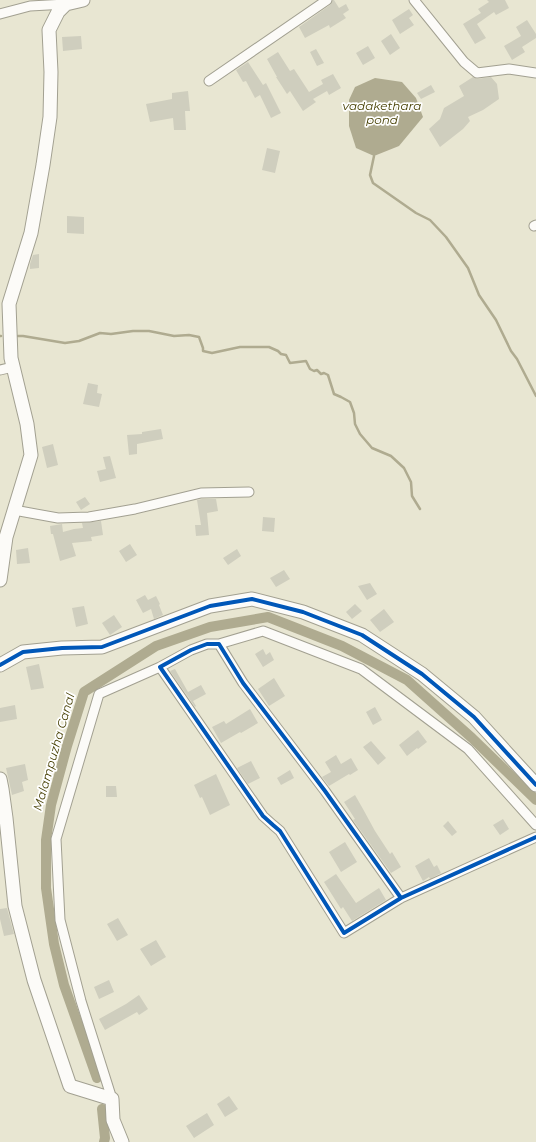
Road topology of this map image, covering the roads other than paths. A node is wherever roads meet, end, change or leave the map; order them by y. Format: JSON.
{"nodes":[{"id":1,"x":83,"y":0,"type":"edge"},
{"id":2,"x":327,"y":0,"type":"edge"},
{"id":3,"x":414,"y":0,"type":"edge"},
{"id":4,"x":66,"y":4,"type":"junction"},
{"id":5,"x":0,"y":14,"type":"edge"},
{"id":6,"x":536,"y":73,"type":"edge"},
{"id":7,"x":209,"y":81,"type":"dead end"},
{"id":8,"x":6,"y":368,"type":"edge"},
{"id":9,"x":249,"y":492,"type":"dead end"},
{"id":10,"x":14,"y":510,"type":"junction"},
{"id":11,"x":0,"y":580,"type":"edge"},
{"id":12,"x":219,"y":644,"type":"junction"},
{"id":13,"x":0,"y":664,"type":"edge"},
{"id":14,"x":160,"y":667,"type":"junction"},
{"id":15,"x":0,"y":779,"type":"edge"},
{"id":16,"x":536,"y":785,"type":"edge"},
{"id":17,"x":536,"y":825,"type":"edge"},
{"id":18,"x":536,"y":837,"type":"edge"},
{"id":19,"x":401,"y":898,"type":"junction"},
{"id":20,"x":112,"y":1099,"type":"junction"},
{"id":21,"x":120,"y":1140,"type":"edge"}],
"edges":[{"from":1,"to":4,"type":"street"},
{"from":2,"to":7,"type":"street"},
{"from":3,"to":6,"type":"street"},
{"from":4,"to":5,"type":"street"},
{"from":4,"to":8,"type":"street"},
{"from":8,"to":10,"type":"street"},
{"from":9,"to":10,"type":"street"},
{"from":10,"to":11,"type":"street"},
{"from":12,"to":14,"type":"street"},
{"from":12,"to":17,"type":"street"},
{"from":12,"to":19,"type":"street"},
{"from":13,"to":16,"type":"street"},
{"from":14,"to":19,"type":"street"},
{"from":14,"to":20,"type":"street"},
{"from":15,"to":20,"type":"street"},
{"from":18,"to":19,"type":"street"},
{"from":20,"to":21,"type":"street"}]}
